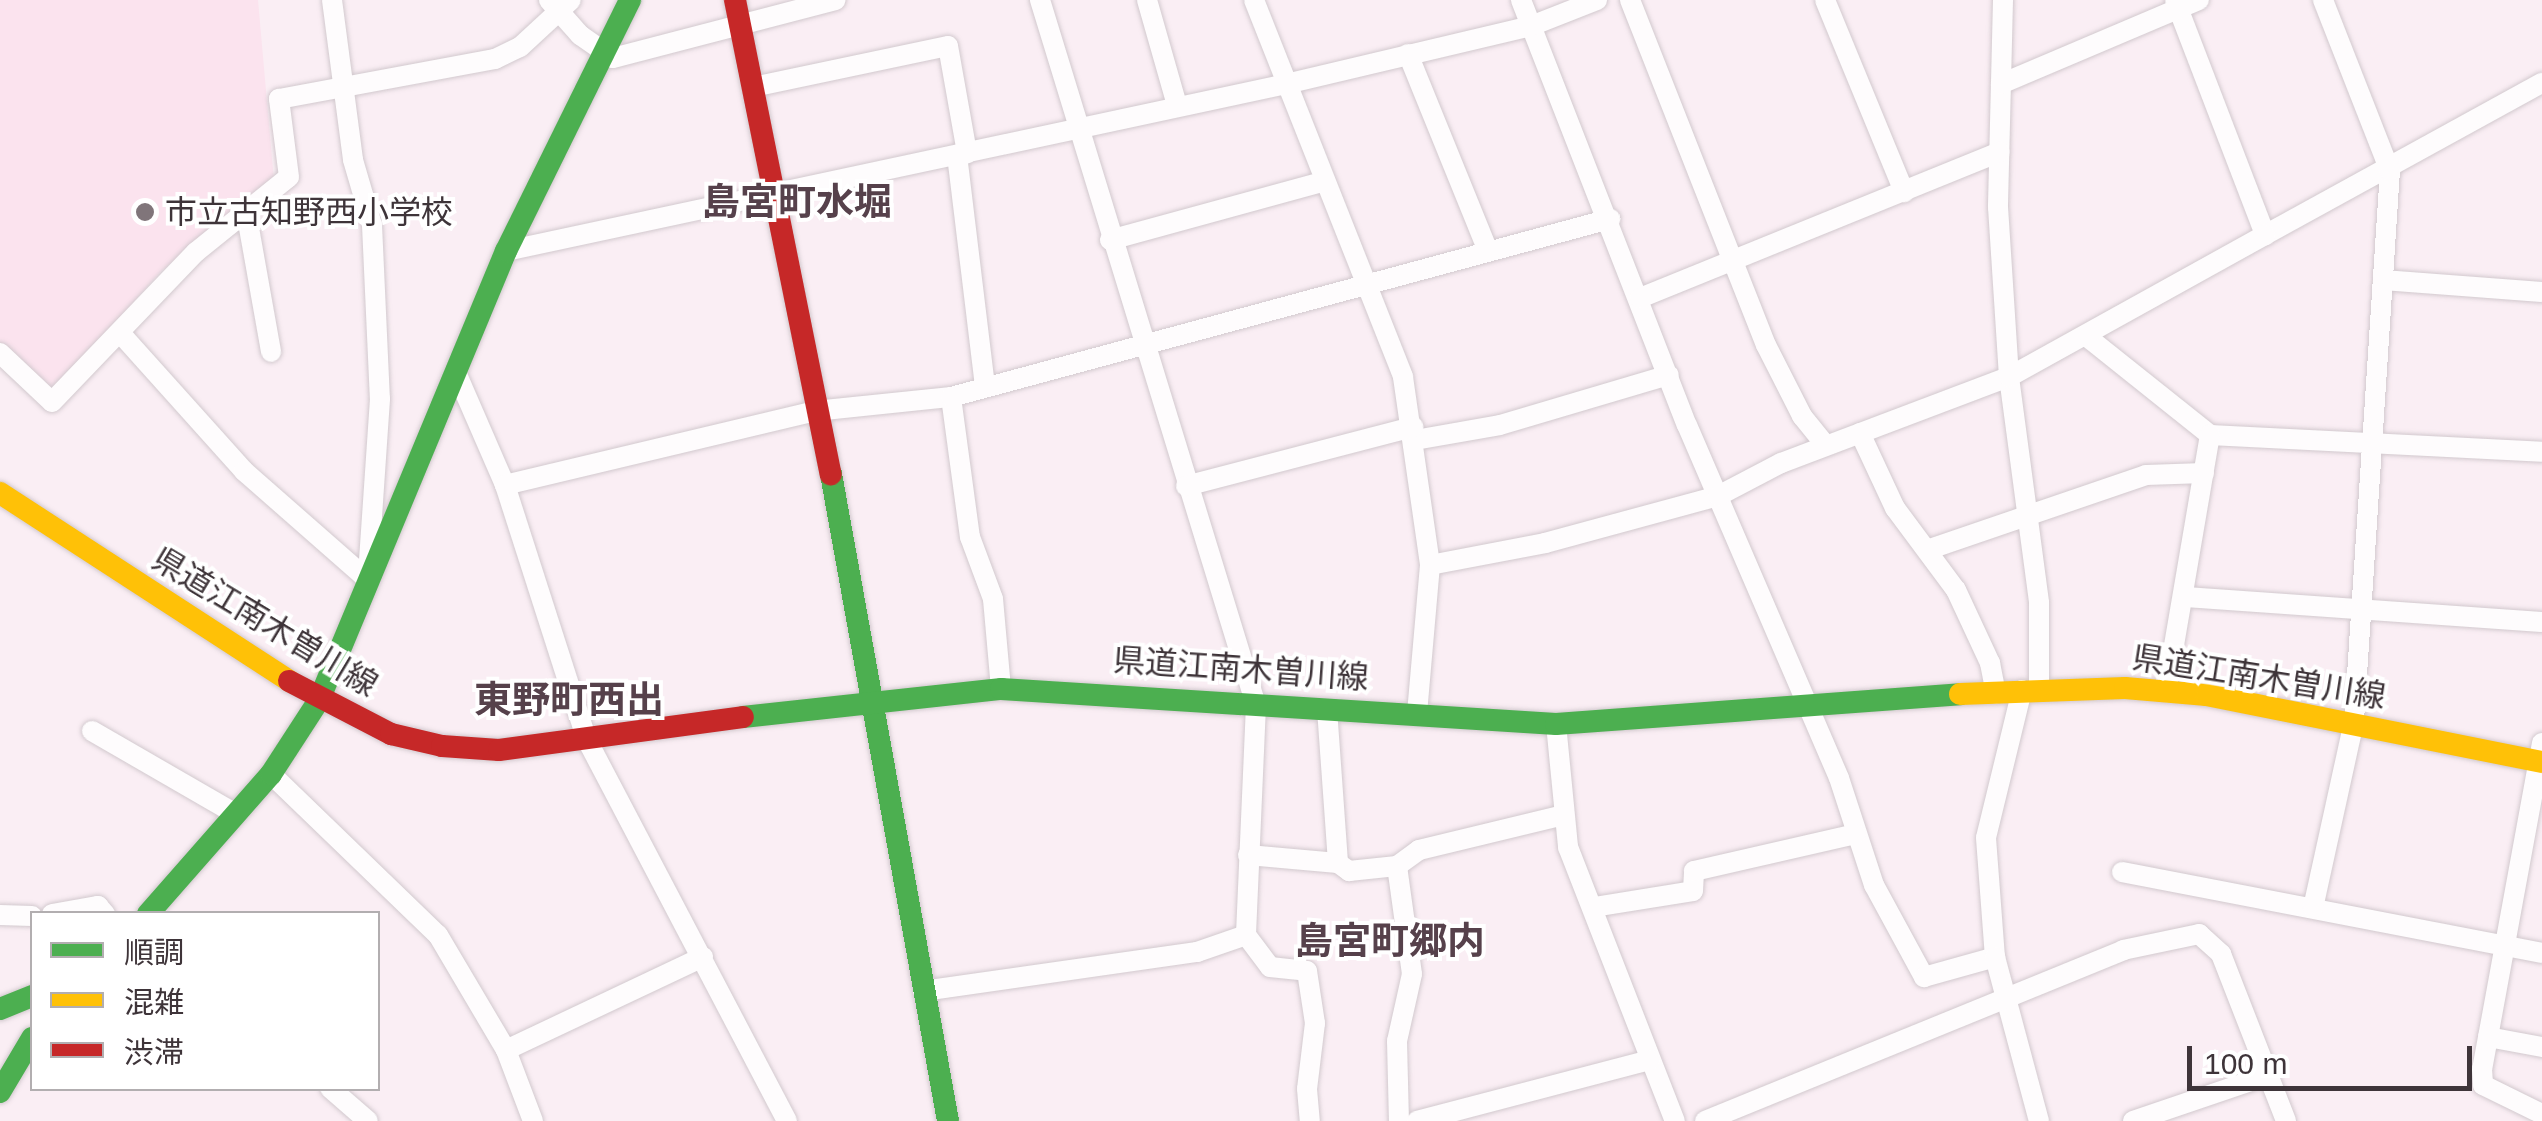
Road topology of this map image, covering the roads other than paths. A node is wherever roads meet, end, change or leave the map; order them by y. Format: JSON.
{"nodes":[{"id":1,"x":332,"y":0,"type":"edge"},
{"id":2,"x":630,"y":0,"type":"edge"},
{"id":3,"x":734,"y":0,"type":"edge"},
{"id":4,"x":836,"y":0,"type":"edge"},
{"id":5,"x":1040,"y":0,"type":"edge"},
{"id":6,"x":1147,"y":0,"type":"edge"},
{"id":7,"x":1254,"y":0,"type":"edge"},
{"id":8,"x":1521,"y":0,"type":"edge"},
{"id":9,"x":1597,"y":0,"type":"edge"},
{"id":10,"x":1630,"y":0,"type":"edge"},
{"id":11,"x":1825,"y":0,"type":"edge"},
{"id":12,"x":2003,"y":0,"type":"edge"},
{"id":13,"x":2199,"y":0,"type":"edge"},
{"id":14,"x":2323,"y":0,"type":"edge"},
{"id":15,"x":560,"y":4,"type":"edge"},
{"id":16,"x":2177,"y":4,"type":"edge"},
{"id":17,"x":739,"y":26,"type":"junction"},
{"id":18,"x":1531,"y":26,"type":"junction"},
{"id":19,"x":604,"y":51,"type":"junction"},
{"id":20,"x":1408,"y":54,"type":"junction"},
{"id":21,"x":2542,"y":83,"type":"edge"},
{"id":22,"x":1286,"y":84,"type":"junction"},
{"id":23,"x":2001,"y":84,"type":"junction"},
{"id":24,"x":753,"y":86,"type":"junction"},
{"id":25,"x":346,"y":88,"type":"junction"},
{"id":26,"x":1177,"y":105,"type":"junction"},
{"id":27,"x":1077,"y":129,"type":"junction"},
{"id":28,"x":2000,"y":152,"type":"junction"},
{"id":29,"x":962,"y":154,"type":"junction"},
{"id":30,"x":2390,"y":170,"type":"junction"},
{"id":31,"x":1325,"y":181,"type":"junction"},
{"id":32,"x":1904,"y":192,"type":"junction"},
{"id":33,"x":774,"y":194,"type":"junction"},
{"id":34,"x":246,"y":212,"type":"junction"},
{"id":35,"x":1610,"y":219,"type":"junction"},
{"id":36,"x":2264,"y":235,"type":"junction"},
{"id":37,"x":1110,"y":240,"type":"junction"},
{"id":38,"x":506,"y":251,"type":"junction"},
{"id":39,"x":1488,"y":251,"type":"junction"},
{"id":40,"x":1734,"y":260,"type":"junction"},
{"id":41,"x":2383,"y":280,"type":"junction"},
{"id":42,"x":1368,"y":288,"type":"junction"},
{"id":43,"x":2542,"y":292,"type":"edge"},
{"id":44,"x":1640,"y":298,"type":"junction"},
{"id":45,"x":122,"y":335,"type":"junction"},
{"id":46,"x":2086,"y":336,"type":"junction"},
{"id":47,"x":1142,"y":346,"type":"junction"},
{"id":48,"x":271,"y":352,"type":"dead end"},
{"id":49,"x":0,"y":354,"type":"edge"},
{"id":50,"x":1669,"y":375,"type":"junction"},
{"id":51,"x":458,"y":377,"type":"junction"},
{"id":52,"x":2009,"y":377,"type":"junction"},
{"id":53,"x":984,"y":386,"type":"junction"},
{"id":54,"x":951,"y":397,"type":"junction"},
{"id":55,"x":815,"y":410,"type":"junction"},
{"id":56,"x":1860,"y":433,"type":"junction"},
{"id":57,"x":1414,"y":434,"type":"junction"},
{"id":58,"x":2210,"y":434,"type":"junction"},
{"id":59,"x":2370,"y":444,"type":"junction"},
{"id":60,"x":1826,"y":446,"type":"junction"},
{"id":61,"x":2542,"y":452,"type":"edge"},
{"id":62,"x":2204,"y":473,"type":"junction"},
{"id":63,"x":505,"y":486,"type":"junction"},
{"id":64,"x":1186,"y":486,"type":"junction"},
{"id":65,"x":0,"y":494,"type":"edge"},
{"id":66,"x":1718,"y":496,"type":"junction"},
{"id":67,"x":2030,"y":513,"type":"junction"},
{"id":68,"x":1927,"y":550,"type":"junction"},
{"id":69,"x":1430,"y":565,"type":"junction"},
{"id":70,"x":368,"y":580,"type":"junction"},
{"id":71,"x":2184,"y":597,"type":"junction"},
{"id":72,"x":2359,"y":604,"type":"junction"},
{"id":73,"x":2542,"y":622,"type":"edge"},
{"id":74,"x":2031,"y":688,"type":"junction"},
{"id":75,"x":1001,"y":689,"type":"junction"},
{"id":76,"x":2166,"y":692,"type":"junction"},
{"id":77,"x":1996,"y":693,"type":"junction"},
{"id":78,"x":876,"y":699,"type":"junction"},
{"id":79,"x":319,"y":700,"type":"junction"},
{"id":80,"x":1256,"y":704,"type":"junction"},
{"id":81,"x":1327,"y":709,"type":"junction"},
{"id":82,"x":1811,"y":709,"type":"junction"},
{"id":83,"x":1417,"y":714,"type":"junction"},
{"id":84,"x":2354,"y":722,"type":"junction"},
{"id":85,"x":1556,"y":724,"type":"junction"},
{"id":86,"x":92,"y":731,"type":"dead end"},
{"id":87,"x":587,"y":740,"type":"junction"},
{"id":88,"x":2542,"y":742,"type":"edge"},
{"id":89,"x":2542,"y":761,"type":"edge"},
{"id":90,"x":271,"y":774,"type":"junction"},
{"id":91,"x":236,"y":814,"type":"junction"},
{"id":92,"x":1564,"y":815,"type":"junction"},
{"id":93,"x":1856,"y":834,"type":"junction"},
{"id":94,"x":1248,"y":854,"type":"junction"},
{"id":95,"x":1338,"y":863,"type":"junction"},
{"id":96,"x":1397,"y":866,"type":"junction"},
{"id":97,"x":2122,"y":872,"type":"dead end"},
{"id":98,"x":1594,"y":907,"type":"junction"},
{"id":99,"x":2313,"y":908,"type":"junction"},
{"id":100,"x":69,"y":911,"type":"edge"},
{"id":101,"x":102,"y":911,"type":"edge"},
{"id":102,"x":151,"y":911,"type":"edge"},
{"id":103,"x":0,"y":915,"type":"edge"},
{"id":104,"x":30,"y":916,"type":"edge"},
{"id":105,"x":1246,"y":935,"type":"junction"},
{"id":106,"x":2504,"y":946,"type":"junction"},
{"id":107,"x":2542,"y":953,"type":"edge"},
{"id":108,"x":703,"y":957,"type":"junction"},
{"id":109,"x":1995,"y":957,"type":"junction"},
{"id":110,"x":923,"y":991,"type":"junction"},
{"id":111,"x":30,"y":997,"type":"edge"},
{"id":112,"x":2008,"y":1000,"type":"junction"},
{"id":113,"x":0,"y":1009,"type":"edge"},
{"id":114,"x":2488,"y":1037,"type":"junction"},
{"id":115,"x":30,"y":1041,"type":"edge"},
{"id":116,"x":2542,"y":1047,"type":"edge"},
{"id":117,"x":506,"y":1050,"type":"junction"},
{"id":118,"x":1650,"y":1060,"type":"junction"},
{"id":119,"x":2268,"y":1075,"type":"junction"},
{"id":120,"x":333,"y":1091,"type":"edge"},
{"id":121,"x":0,"y":1092,"type":"edge"},
{"id":122,"x":2532,"y":1116,"type":"edge"},
{"id":123,"x":368,"y":1121,"type":"edge"},
{"id":124,"x":533,"y":1121,"type":"edge"},
{"id":125,"x":787,"y":1121,"type":"edge"},
{"id":126,"x":948,"y":1121,"type":"edge"},
{"id":127,"x":1310,"y":1121,"type":"edge"},
{"id":128,"x":1399,"y":1121,"type":"edge"},
{"id":129,"x":1417,"y":1121,"type":"edge"},
{"id":130,"x":1675,"y":1121,"type":"edge"},
{"id":131,"x":1706,"y":1121,"type":"edge"},
{"id":132,"x":2040,"y":1121,"type":"edge"},
{"id":133,"x":2134,"y":1121,"type":"edge"},
{"id":134,"x":2286,"y":1121,"type":"edge"}],
"edges":[{"from":1,"to":25,"type":"street"},
{"from":2,"to":19,"type":"main road"},
{"from":3,"to":17,"type":"main road"},
{"from":4,"to":17,"type":"street"},
{"from":5,"to":27,"type":"street"},
{"from":6,"to":26,"type":"street"},
{"from":7,"to":22,"type":"street"},
{"from":8,"to":18,"type":"street"},
{"from":9,"to":18,"type":"street"},
{"from":10,"to":40,"type":"street"},
{"from":11,"to":32,"type":"street"},
{"from":12,"to":23,"type":"street"},
{"from":13,"to":16,"type":"street"},
{"from":14,"to":30,"type":"street"},
{"from":15,"to":19,"type":"street"},
{"from":15,"to":25,"type":"street"},
{"from":16,"to":23,"type":"street"},
{"from":16,"to":36,"type":"street"},
{"from":17,"to":19,"type":"street"},
{"from":17,"to":24,"type":"main road"},
{"from":18,"to":20,"type":"street"},
{"from":18,"to":35,"type":"street"},
{"from":19,"to":38,"type":"main road"},
{"from":20,"to":22,"type":"street"},
{"from":20,"to":39,"type":"street"},
{"from":21,"to":30,"type":"street"},
{"from":22,"to":26,"type":"street"},
{"from":22,"to":31,"type":"street"},
{"from":23,"to":28,"type":"street"},
{"from":24,"to":29,"type":"street"},
{"from":24,"to":33,"type":"main road"},
{"from":25,"to":34,"type":"street"},
{"from":25,"to":70,"type":"street"},
{"from":26,"to":27,"type":"street"},
{"from":27,"to":29,"type":"street"},
{"from":27,"to":37,"type":"street"},
{"from":28,"to":32,"type":"street"},
{"from":28,"to":52,"type":"street"},
{"from":29,"to":33,"type":"street"},
{"from":29,"to":53,"type":"street"},
{"from":30,"to":36,"type":"street"},
{"from":30,"to":41,"type":"street"},
{"from":31,"to":37,"type":"street"},
{"from":31,"to":42,"type":"street"},
{"from":32,"to":40,"type":"street"},
{"from":33,"to":38,"type":"street"},
{"from":33,"to":55,"type":"main road"},
{"from":34,"to":45,"type":"street"},
{"from":34,"to":48,"type":"street"},
{"from":35,"to":39,"type":"street"},
{"from":35,"to":44,"type":"street"},
{"from":36,"to":46,"type":"street"},
{"from":37,"to":47,"type":"street"},
{"from":38,"to":51,"type":"main road"},
{"from":39,"to":42,"type":"street"},
{"from":40,"to":44,"type":"street"},
{"from":40,"to":60,"type":"street"},
{"from":41,"to":43,"type":"street"},
{"from":41,"to":59,"type":"street"},
{"from":42,"to":47,"type":"street"},
{"from":42,"to":57,"type":"street"},
{"from":44,"to":50,"type":"street"},
{"from":45,"to":49,"type":"street"},
{"from":45,"to":70,"type":"street"},
{"from":46,"to":52,"type":"street"},
{"from":46,"to":58,"type":"street"},
{"from":47,"to":53,"type":"street"},
{"from":47,"to":64,"type":"street"},
{"from":50,"to":57,"type":"street"},
{"from":50,"to":66,"type":"street"},
{"from":51,"to":63,"type":"street"},
{"from":51,"to":70,"type":"main road"},
{"from":52,"to":56,"type":"street"},
{"from":52,"to":67,"type":"street"},
{"from":53,"to":54,"type":"street"},
{"from":54,"to":55,"type":"street"},
{"from":54,"to":75,"type":"street"},
{"from":55,"to":63,"type":"street"},
{"from":55,"to":78,"type":"main road"},
{"from":56,"to":60,"type":"street"},
{"from":56,"to":68,"type":"street"},
{"from":57,"to":64,"type":"street"},
{"from":57,"to":69,"type":"street"},
{"from":58,"to":59,"type":"street"},
{"from":58,"to":62,"type":"street"},
{"from":59,"to":61,"type":"street"},
{"from":59,"to":72,"type":"street"},
{"from":60,"to":66,"type":"street"},
{"from":62,"to":67,"type":"street"},
{"from":62,"to":71,"type":"street"},
{"from":63,"to":87,"type":"street"},
{"from":64,"to":80,"type":"street"},
{"from":65,"to":79,"type":"main road","name":"県道江南木曽川線"},
{"from":66,"to":69,"type":"street"},
{"from":66,"to":82,"type":"street"},
{"from":67,"to":68,"type":"street"},
{"from":67,"to":74,"type":"street"},
{"from":68,"to":77,"type":"street"},
{"from":69,"to":83,"type":"street"},
{"from":70,"to":79,"type":"main road"},
{"from":71,"to":72,"type":"street"},
{"from":71,"to":76,"type":"street"},
{"from":72,"to":73,"type":"street"},
{"from":72,"to":84,"type":"street"},
{"from":74,"to":76,"type":"main road","name":"県道江南木曽川線"},
{"from":74,"to":77,"type":"main road","name":"県道江南木曽川線"},
{"from":74,"to":109,"type":"street"},
{"from":75,"to":78,"type":"main road","name":"県道江南木曽川線"},
{"from":75,"to":80,"type":"main road","name":"県道江南木曽川線"},
{"from":76,"to":84,"type":"main road","name":"県道江南木曽川線"},
{"from":77,"to":82,"type":"main road","name":"県道江南木曽川線"},
{"from":78,"to":87,"type":"main road","name":"県道江南木曽川線"},
{"from":78,"to":110,"type":"main road"},
{"from":79,"to":87,"type":"main road","name":"県道江南木曽川線"},
{"from":79,"to":90,"type":"main road"},
{"from":80,"to":81,"type":"main road","name":"県道江南木曽川線"},
{"from":80,"to":94,"type":"street"},
{"from":81,"to":83,"type":"main road","name":"県道江南木曽川線"},
{"from":81,"to":95,"type":"street"},
{"from":82,"to":85,"type":"main road","name":"県道江南木曽川線"},
{"from":82,"to":93,"type":"street"},
{"from":83,"to":85,"type":"main road","name":"県道江南木曽川線"},
{"from":84,"to":89,"type":"main road","name":"県道江南木曽川線"},
{"from":84,"to":99,"type":"street"},
{"from":85,"to":92,"type":"street"},
{"from":86,"to":91,"type":"street"},
{"from":87,"to":108,"type":"street"},
{"from":88,"to":89,"type":"street"},
{"from":89,"to":106,"type":"street"},
{"from":90,"to":91,"type":"main road"},
{"from":90,"to":117,"type":"street"},
{"from":91,"to":102,"type":"main road"},
{"from":92,"to":96,"type":"street"},
{"from":92,"to":98,"type":"street"},
{"from":93,"to":98,"type":"street"},
{"from":93,"to":109,"type":"street"},
{"from":94,"to":95,"type":"street"},
{"from":94,"to":105,"type":"street"},
{"from":95,"to":96,"type":"street"},
{"from":96,"to":128,"type":"street"},
{"from":97,"to":99,"type":"street"},
{"from":98,"to":118,"type":"street"},
{"from":99,"to":106,"type":"street"},
{"from":100,"to":101,"type":"street"},
{"from":103,"to":104,"type":"street"},
{"from":105,"to":110,"type":"street"},
{"from":105,"to":127,"type":"street"},
{"from":106,"to":107,"type":"street"},
{"from":106,"to":114,"type":"street"},
{"from":108,"to":117,"type":"street"},
{"from":108,"to":125,"type":"street"},
{"from":109,"to":112,"type":"street"},
{"from":110,"to":126,"type":"main road"},
{"from":111,"to":113,"type":"main road"},
{"from":112,"to":119,"type":"street"},
{"from":112,"to":131,"type":"street"},
{"from":112,"to":132,"type":"street"},
{"from":114,"to":116,"type":"street"},
{"from":114,"to":122,"type":"street"},
{"from":115,"to":121,"type":"main road"},
{"from":117,"to":124,"type":"street"},
{"from":118,"to":129,"type":"street"},
{"from":118,"to":130,"type":"street"},
{"from":119,"to":133,"type":"street"},
{"from":119,"to":134,"type":"street"},
{"from":120,"to":123,"type":"street"}]}
